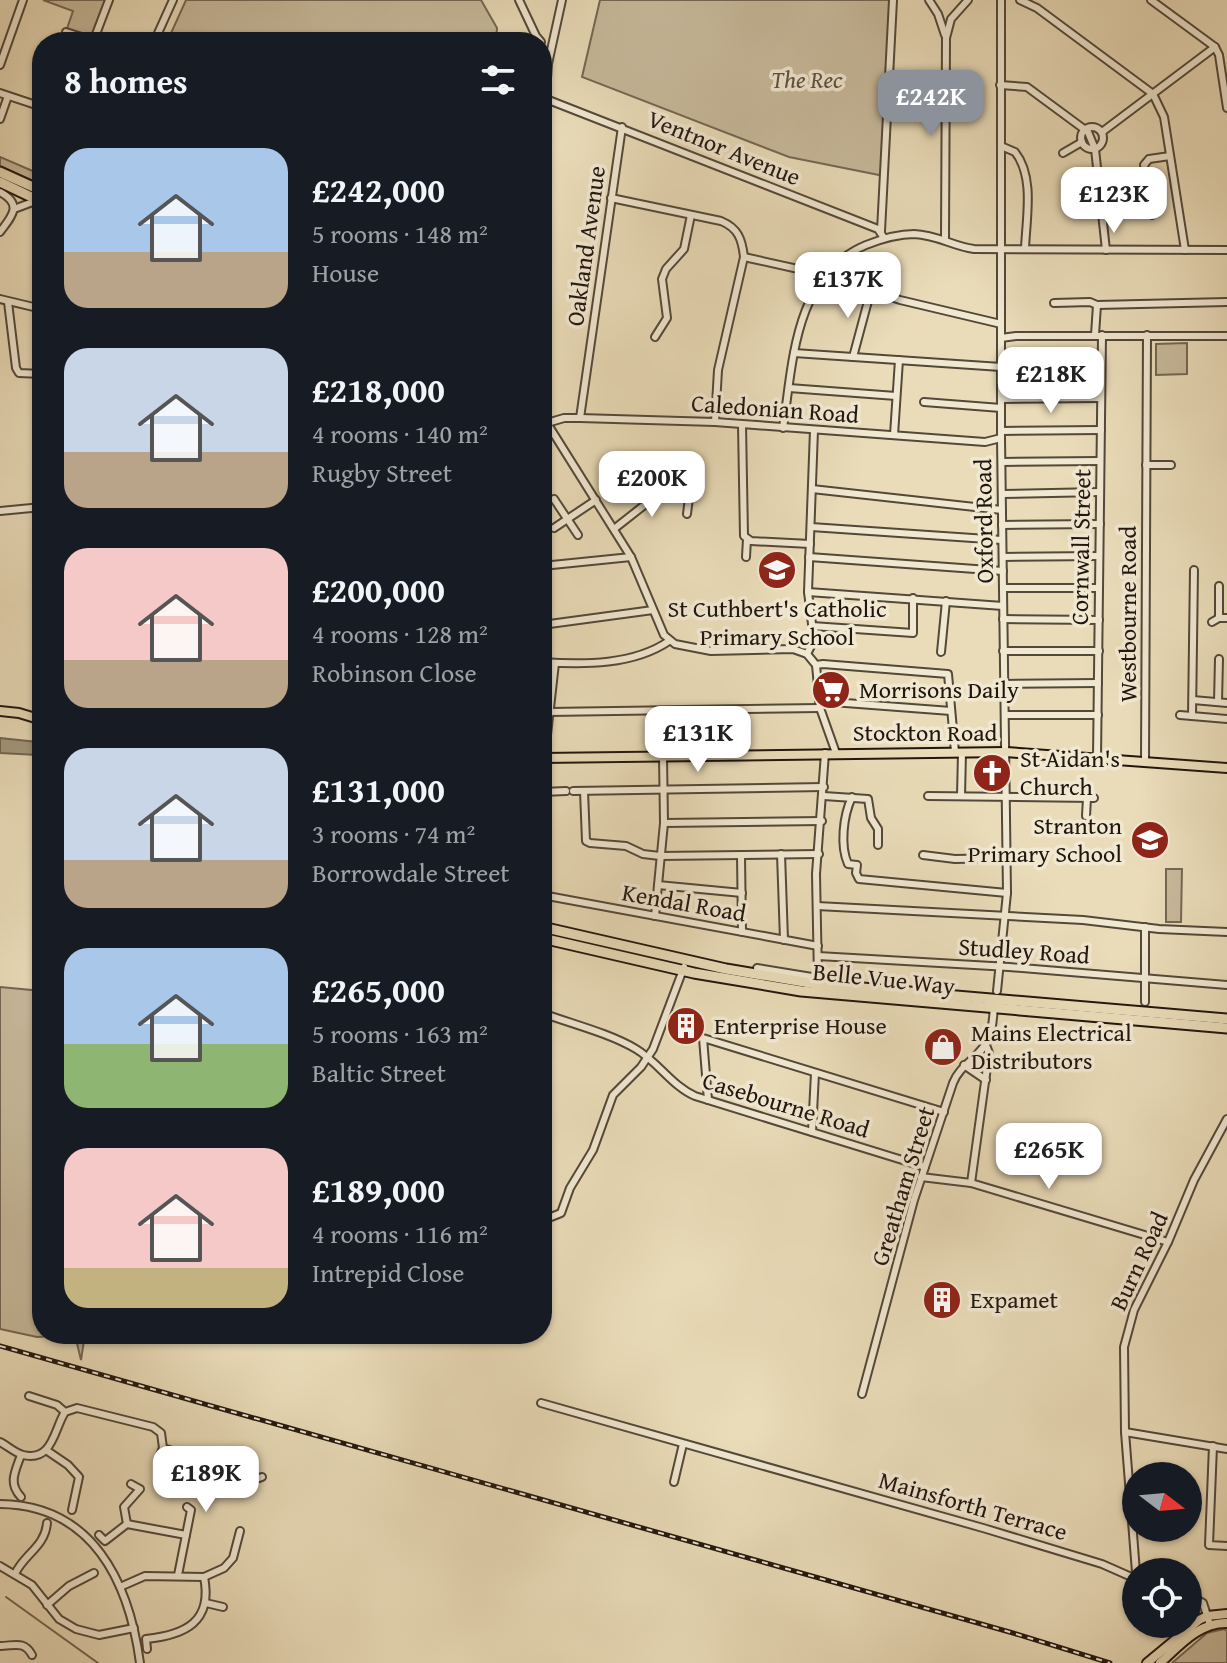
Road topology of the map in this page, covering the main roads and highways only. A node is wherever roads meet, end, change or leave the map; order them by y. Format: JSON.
{"nodes":[{"id":1,"x":0,"y":172,"type":"edge"},
{"id":2,"x":0,"y":182,"type":"edge"},
{"id":3,"x":32,"y":192,"type":"edge"},
{"id":4,"x":32,"y":194,"type":"edge"},
{"id":5,"x":0,"y":711,"type":"edge"},
{"id":6,"x":32,"y":715,"type":"edge"},
{"id":7,"x":552,"y":758,"type":"edge"},
{"id":8,"x":1227,"y":768,"type":"edge"},
{"id":9,"x":552,"y":930,"type":"edge"},
{"id":10,"x":552,"y":940,"type":"edge"},
{"id":11,"x":684,"y":965,"type":"junction"},
{"id":12,"x":995,"y":999,"type":"junction"},
{"id":13,"x":1227,"y":1019,"type":"edge"},
{"id":14,"x":1227,"y":1028,"type":"edge"},
{"id":15,"x":1227,"y":1614,"type":"edge"},
{"id":16,"x":1208,"y":1620,"type":"junction"},
{"id":17,"x":1202,"y":1622,"type":"edge"},
{"id":18,"x":1227,"y":1623,"type":"edge"},
{"id":19,"x":1175,"y":1638,"type":"edge"},
{"id":20,"x":1147,"y":1663,"type":"edge"},
{"id":21,"x":1160,"y":1663,"type":"edge"}],
"edges":[{"from":1,"to":3,"type":"highway"},
{"from":2,"to":4,"type":"highway"},
{"from":5,"to":6,"type":"main road"},
{"from":7,"to":8,"type":"main road","name":"Stockton Road"},
{"from":9,"to":11,"type":"highway","name":"Belle Vue Way"},
{"from":10,"to":11,"type":"highway","name":"Belle Vue Way"},
{"from":11,"to":12,"type":"highway","name":"Belle Vue Way"},
{"from":12,"to":13,"type":"highway","name":"Belle Vue Way"},
{"from":12,"to":14,"type":"highway","name":"Belle Vue Way"},
{"from":15,"to":16,"type":"main road"},
{"from":16,"to":17,"type":"main road"},
{"from":16,"to":18,"type":"main road"},
{"from":16,"to":21,"type":"main road"},
{"from":19,"to":20,"type":"main road"}]}
